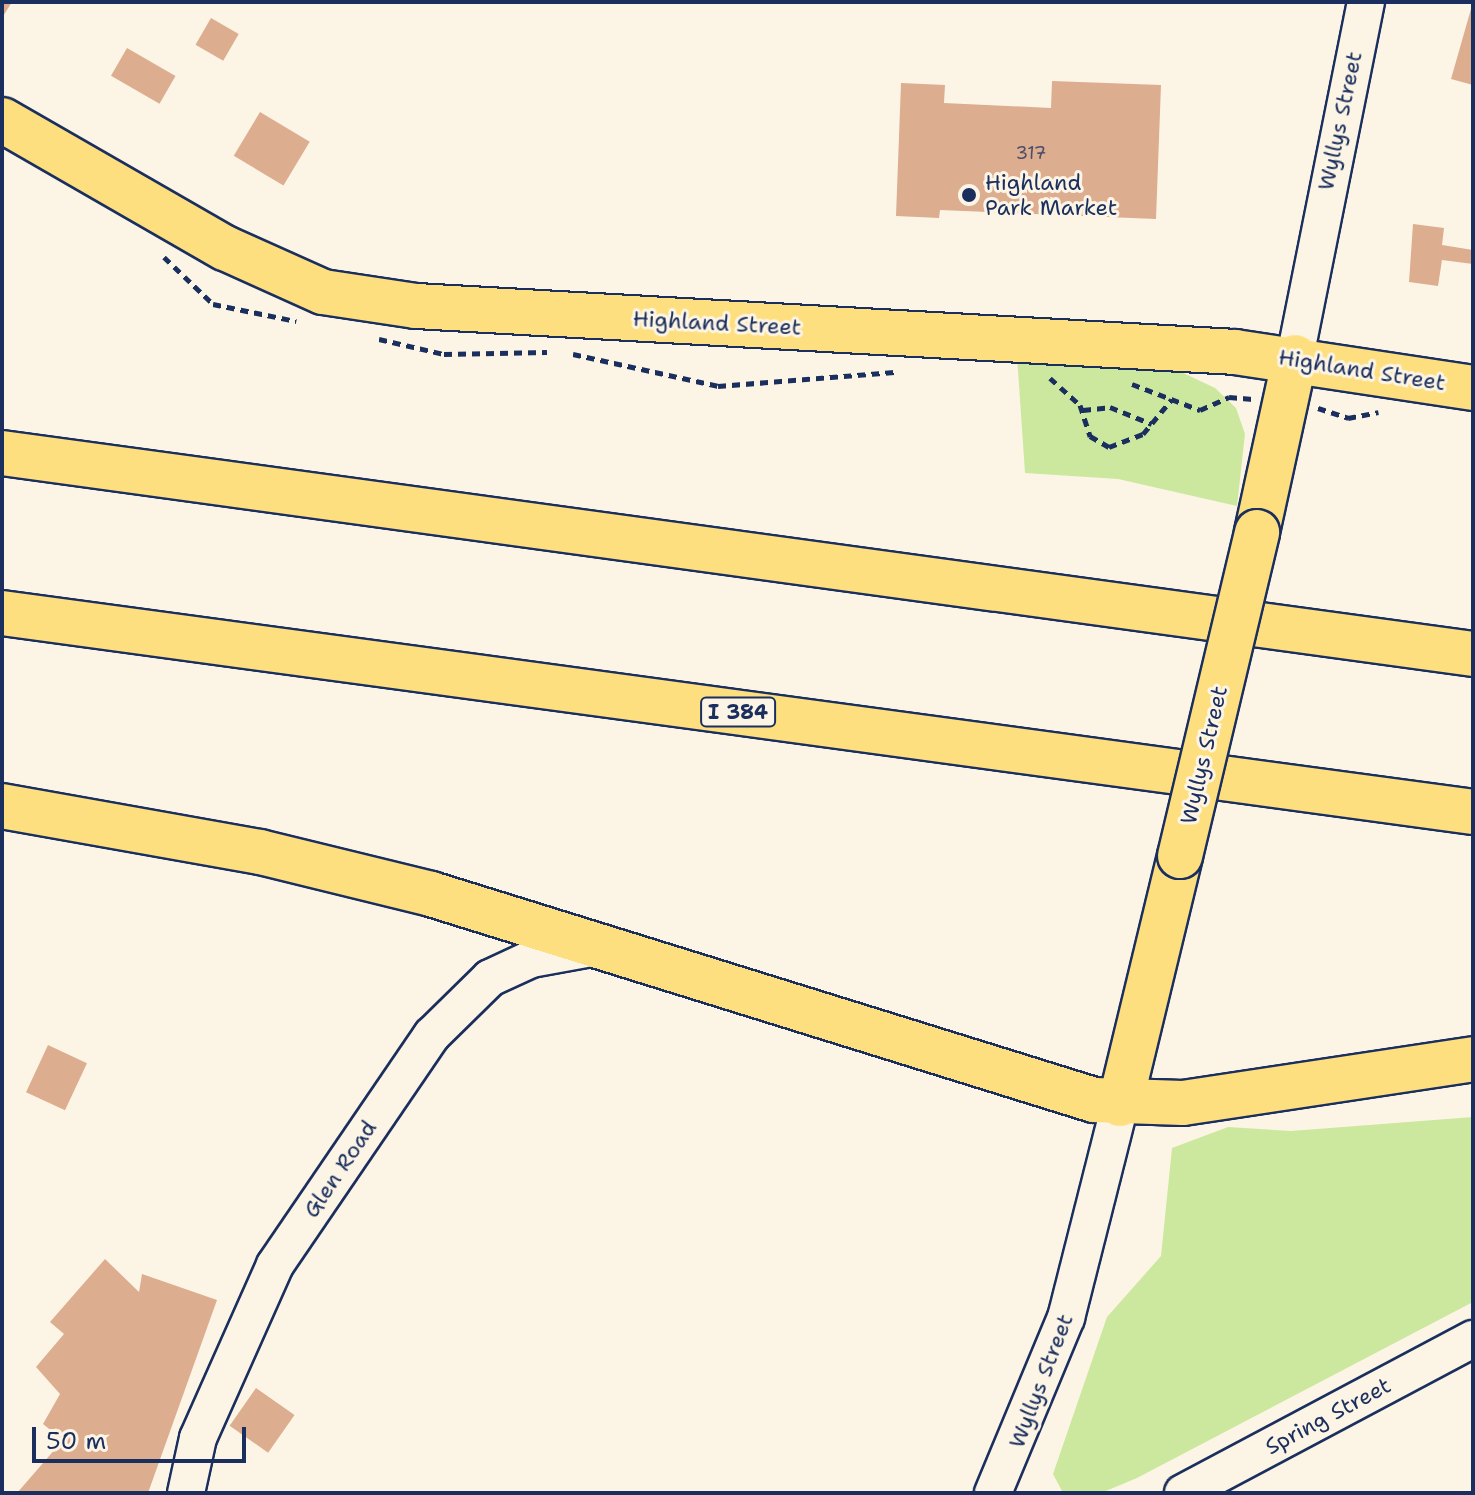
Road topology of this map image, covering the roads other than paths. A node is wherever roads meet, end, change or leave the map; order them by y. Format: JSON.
{"nodes":[{"id":1,"x":1366,"y":2,"type":"edge"},
{"id":2,"x":2,"y":120,"type":"edge"},
{"id":3,"x":1295,"y":357,"type":"junction"},
{"id":4,"x":1473,"y":388,"type":"edge"},
{"id":5,"x":2,"y":437,"type":"edge"},
{"id":6,"x":2,"y":453,"type":"edge"},
{"id":7,"x":83,"y":463,"type":"junction"},
{"id":8,"x":2,"y":613,"type":"edge"},
{"id":9,"x":1473,"y":654,"type":"edge"},
{"id":10,"x":2,"y":806,"type":"edge"},
{"id":11,"x":1473,"y":812,"type":"edge"},
{"id":12,"x":602,"y":946,"type":"junction"},
{"id":13,"x":1473,"y":1059,"type":"edge"},
{"id":14,"x":1120,"y":1104,"type":"junction"},
{"id":15,"x":1473,"y":1339,"type":"edge"},
{"id":16,"x":186,"y":1493,"type":"edge"},
{"id":17,"x":993,"y":1493,"type":"edge"},
{"id":18,"x":1183,"y":1493,"type":"edge"}],
"edges":[{"from":1,"to":3,"type":"street","name":"Wyllys Street"},
{"from":2,"to":3,"type":"main road","name":"Highland Street"},
{"from":3,"to":4,"type":"main road","name":"Highland Street"},
{"from":3,"to":14,"type":"main road","name":"Wyllys Street","bridge":true},
{"from":5,"to":7,"type":"main road"},
{"from":6,"to":7,"type":"main road"},
{"from":7,"to":9,"type":"main road"},
{"from":8,"to":11,"type":"main road","number":"I 384"},
{"from":10,"to":12,"type":"main road"},
{"from":12,"to":14,"type":"main road"},
{"from":12,"to":16,"type":"street","name":"Glen Road"},
{"from":13,"to":14,"type":"main road"},
{"from":14,"to":17,"type":"street","name":"Wyllys Street"},
{"from":15,"to":18,"type":"street","name":"Spring Street"}]}
